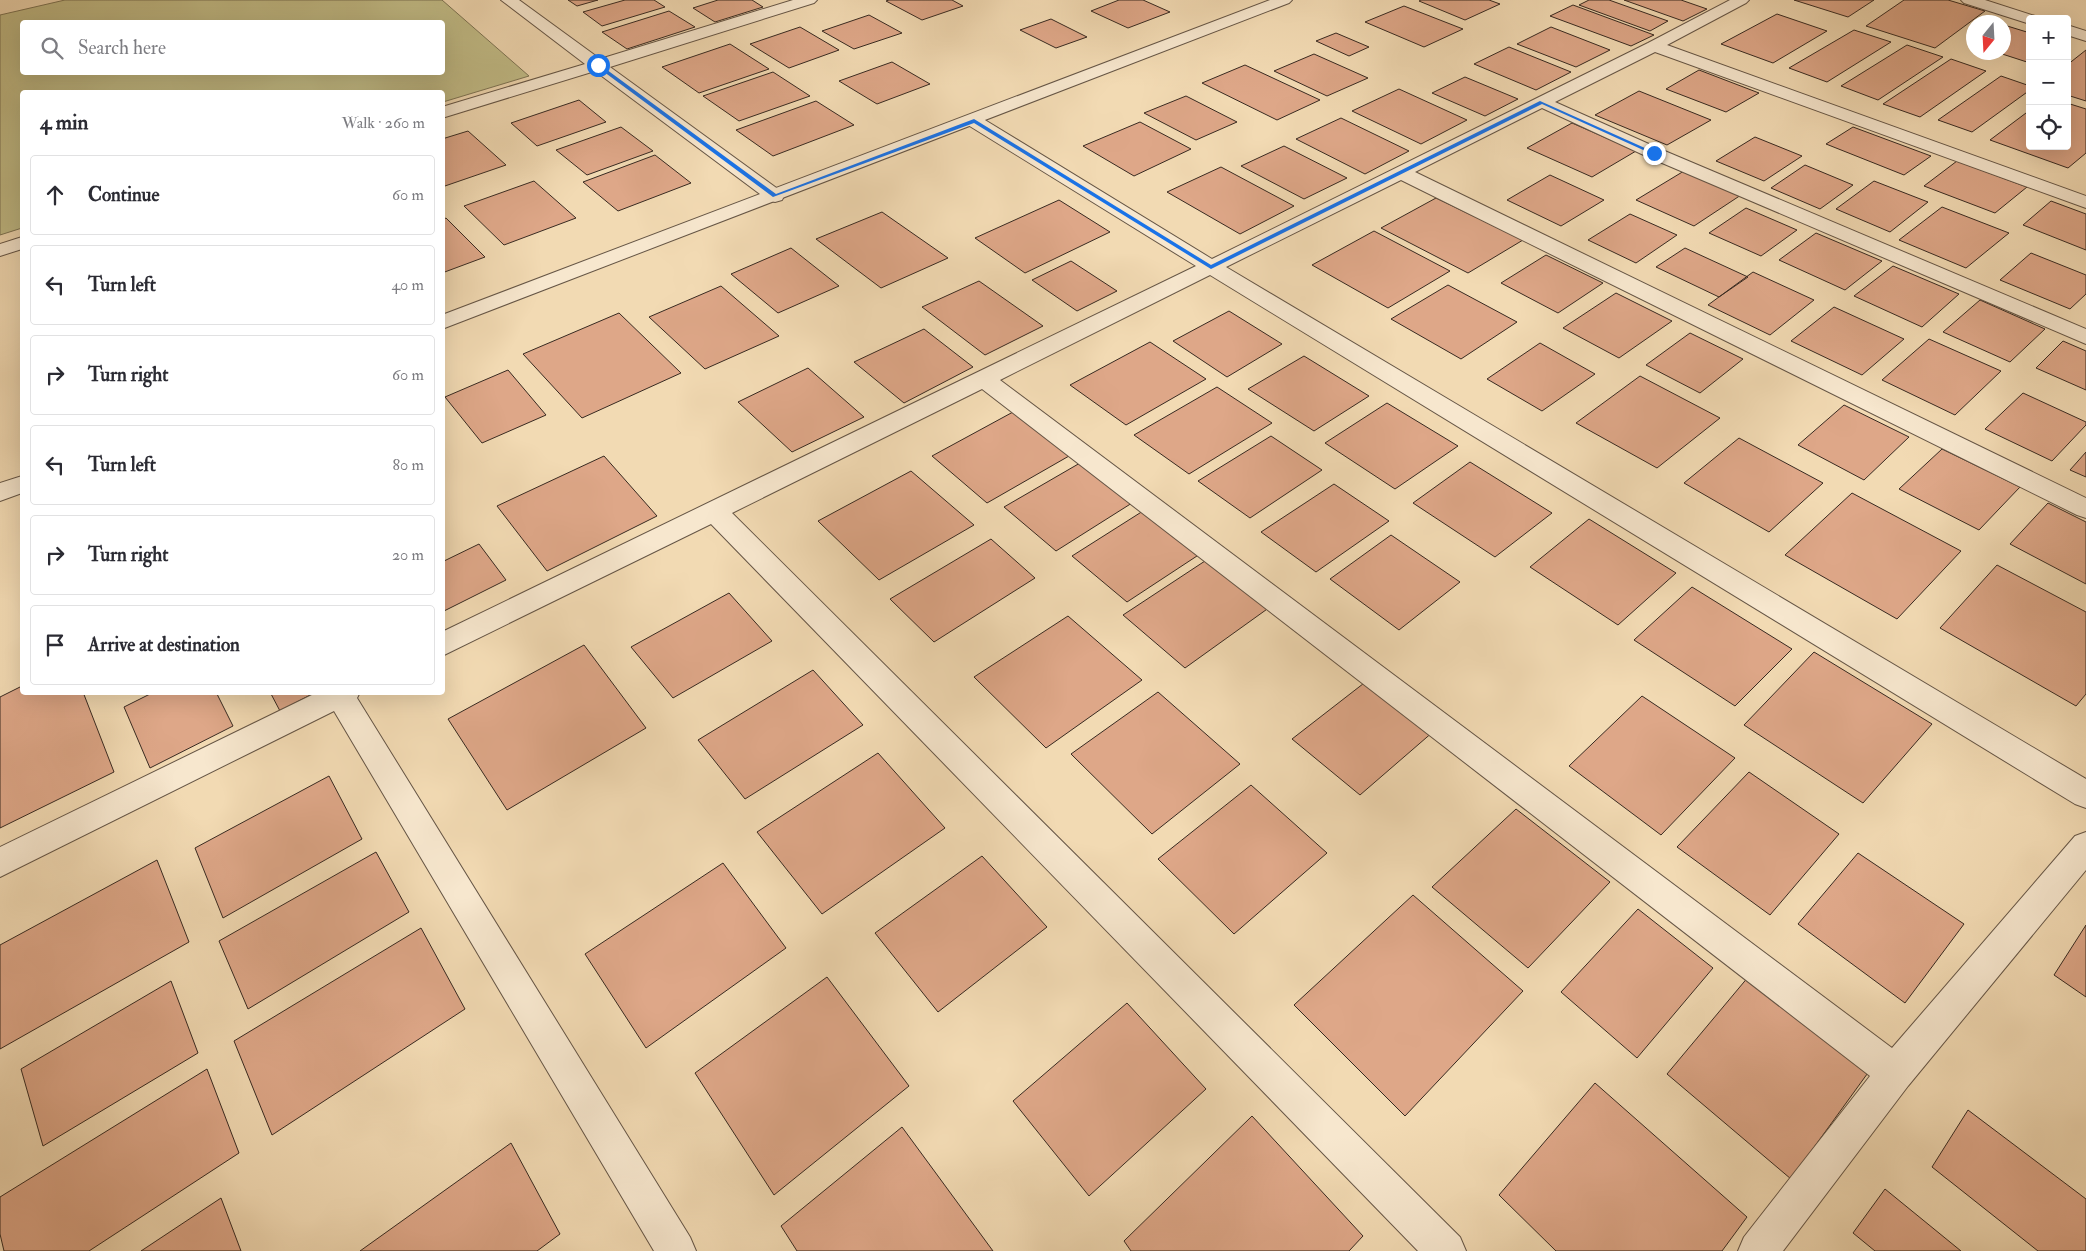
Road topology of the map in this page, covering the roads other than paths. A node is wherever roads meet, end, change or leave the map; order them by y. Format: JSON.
{"nodes":[{"id":1,"x":509,"y":0,"type":"edge"},
{"id":2,"x":810,"y":0,"type":"edge"},
{"id":3,"x":1284,"y":0,"type":"edge"},
{"id":4,"x":1741,"y":0,"type":"edge"},
{"id":5,"x":1969,"y":0,"type":"edge"},
{"id":6,"x":786,"y":3,"type":"edge"},
{"id":7,"x":2026,"y":18,"type":"edge"},
{"id":8,"x":2071,"y":31,"type":"edge"},
{"id":9,"x":2086,"y":36,"type":"edge"},
{"id":10,"x":1654,"y":46,"type":"junction"},
{"id":11,"x":598,"y":65,"type":"junction"},
{"id":12,"x":1542,"y":102,"type":"junction"},
{"id":13,"x":445,"y":112,"type":"edge"},
{"id":14,"x":974,"y":121,"type":"junction"},
{"id":15,"x":1400,"y":172,"type":"junction"},
{"id":16,"x":775,"y":196,"type":"junction"},
{"id":17,"x":2086,"y":202,"type":"edge"},
{"id":18,"x":20,"y":244,"type":"edge"},
{"id":19,"x":0,"y":250,"type":"edge"},
{"id":20,"x":1211,"y":267,"type":"junction"},
{"id":21,"x":445,"y":322,"type":"edge"},
{"id":22,"x":2086,"y":337,"type":"edge"},
{"id":23,"x":984,"y":379,"type":"junction"},
{"id":24,"x":20,"y":485,"type":"edge"},
{"id":25,"x":0,"y":492,"type":"edge"},
{"id":26,"x":2086,"y":509,"type":"edge"},
{"id":27,"x":714,"y":512,"type":"junction"},
{"id":28,"x":445,"y":644,"type":"edge"},
{"id":29,"x":341,"y":695,"type":"edge"},
{"id":30,"x":344,"y":695,"type":"edge"},
{"id":31,"x":2086,"y":795,"type":"edge"},
{"id":32,"x":2086,"y":846,"type":"edge"},
{"id":33,"x":0,"y":863,"type":"edge"},
{"id":34,"x":1895,"y":1073,"type":"junction"},
{"id":35,"x":676,"y":1251,"type":"edge"},
{"id":36,"x":1446,"y":1251,"type":"edge"},
{"id":37,"x":1758,"y":1251,"type":"edge"}],
"edges":[{"from":1,"to":11,"type":"street"},
{"from":2,"to":6,"type":"street"},
{"from":3,"to":14,"type":"street"},
{"from":4,"to":10,"type":"street"},
{"from":5,"to":7,"type":"street"},
{"from":6,"to":11,"type":"street"},
{"from":8,"to":9,"type":"street"},
{"from":10,"to":12,"type":"street"},
{"from":10,"to":17,"type":"street"},
{"from":11,"to":13,"type":"street"},
{"from":11,"to":16,"type":"street"},
{"from":12,"to":15,"type":"street"},
{"from":12,"to":22,"type":"street"},
{"from":14,"to":16,"type":"street"},
{"from":14,"to":20,"type":"street"},
{"from":15,"to":20,"type":"street"},
{"from":15,"to":26,"type":"street"},
{"from":16,"to":21,"type":"street"},
{"from":18,"to":19,"type":"street"},
{"from":20,"to":23,"type":"street"},
{"from":20,"to":31,"type":"street"},
{"from":23,"to":27,"type":"street"},
{"from":23,"to":34,"type":"street"},
{"from":24,"to":25,"type":"street"},
{"from":27,"to":28,"type":"street"},
{"from":27,"to":36,"type":"street"},
{"from":29,"to":33,"type":"street"},
{"from":30,"to":35,"type":"street"},
{"from":32,"to":34,"type":"street"},
{"from":34,"to":37,"type":"street"}]}
